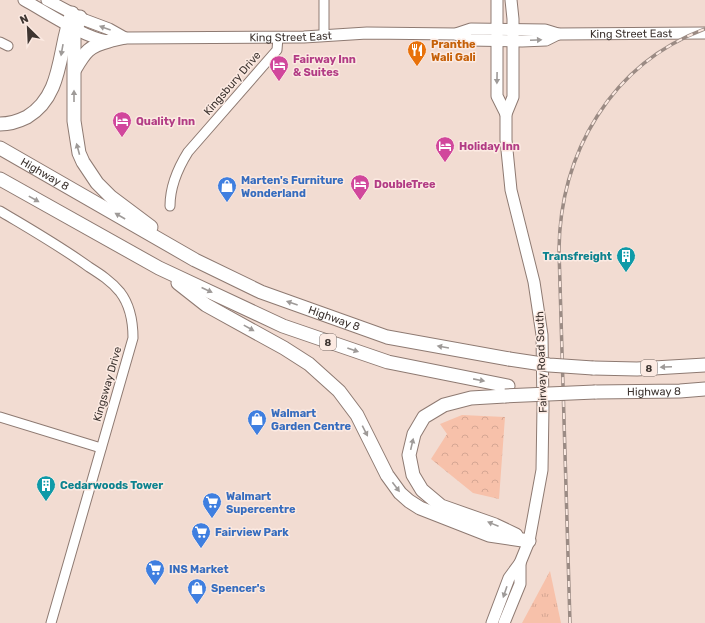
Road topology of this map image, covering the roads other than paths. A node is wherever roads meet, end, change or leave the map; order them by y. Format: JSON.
{"nodes":[{"id":1,"x":24,"y":0,"type":"edge"},
{"id":2,"x":47,"y":0,"type":"edge"},
{"id":3,"x":324,"y":0,"type":"edge"},
{"id":4,"x":497,"y":0,"type":"edge"},
{"id":5,"x":512,"y":0,"type":"edge"},
{"id":6,"x":74,"y":21,"type":"junction"},
{"id":7,"x":705,"y":33,"type":"edge"},
{"id":8,"x":324,"y":35,"type":"junction"},
{"id":9,"x":498,"y":35,"type":"junction"},
{"id":10,"x":513,"y":35,"type":"junction"},
{"id":11,"x":278,"y":37,"type":"junction"},
{"id":12,"x":125,"y":38,"type":"junction"},
{"id":13,"x":109,"y":41,"type":"junction"},
{"id":14,"x":74,"y":71,"type":"junction"},
{"id":15,"x":506,"y":114,"type":"junction"},
{"id":16,"x":0,"y":124,"type":"edge"},
{"id":17,"x":0,"y":148,"type":"edge"},
{"id":18,"x":0,"y":180,"type":"edge"},
{"id":19,"x":170,"y":206,"type":"dead end"},
{"id":20,"x":0,"y":211,"type":"edge"},
{"id":21,"x":166,"y":243,"type":"junction"},
{"id":22,"x":159,"y":268,"type":"junction"},
{"id":23,"x":705,"y":365,"type":"edge"},
{"id":24,"x":705,"y":389,"type":"edge"},
{"id":25,"x":506,"y":391,"type":"junction"},
{"id":26,"x":0,"y":417,"type":"edge"},
{"id":27,"x":101,"y":448,"type":"junction"},
{"id":28,"x":529,"y":541,"type":"junction"},
{"id":29,"x":520,"y":563,"type":"junction"},
{"id":30,"x":51,"y":623,"type":"edge"},
{"id":31,"x":492,"y":623,"type":"edge"},
{"id":32,"x":504,"y":623,"type":"edge"}],
"edges":[{"from":1,"to":6,"type":"main road","name":"King Street East"},
{"from":2,"to":6,"type":"main road"},
{"from":3,"to":8,"type":"street"},
{"from":4,"to":9,"type":"main road","name":"Fairway Road South"},
{"from":5,"to":10,"type":"main road","name":"Fairway Road South"},
{"from":12,"to":6,"type":"main road","name":"King Street East","one_way":true},
{"from":6,"to":13,"type":"main road","name":"King Street East"},
{"from":6,"to":14,"type":"highway"},
{"from":6,"to":16,"type":"highway","one_way":true},
{"from":7,"to":10,"type":"main road","name":"King Street East"},
{"from":8,"to":9,"type":"main road","name":"King Street East"},
{"from":8,"to":11,"type":"main road","name":"King Street East"},
{"from":9,"to":10,"type":"main road","name":"King Street East"},
{"from":9,"to":15,"type":"main road","name":"Fairway Road South","one_way":true},
{"from":10,"to":15,"type":"main road","name":"Fairway Road South"},
{"from":11,"to":12,"type":"main road","name":"King Street East"},
{"from":11,"to":19,"type":"street","name":"Kingsbury Drive"},
{"from":12,"to":13,"type":"main road","name":"King Street East"},
{"from":13,"to":14,"type":"highway"},
{"from":21,"to":14,"type":"highway","one_way":true},
{"from":15,"to":28,"type":"main road","name":"Fairway Road South"},
{"from":21,"to":17,"type":"highway","name":"Highway 8","number":"8","one_way":true},
{"from":18,"to":22,"type":"highway","name":"Highway 8","number":"8","one_way":true},
{"from":20,"to":27,"type":"street","name":"Kingsway Drive"},
{"from":23,"to":21,"type":"highway","name":"Highway 8","number":"8","one_way":true,"bridge":true},
{"from":22,"to":25,"type":"highway","name":"Highway 8","number":"8","one_way":true},
{"from":22,"to":28,"type":"highway","one_way":true},
{"from":24,"to":25,"type":"highway","name":"Highway 8","number":"8","bridge":true},
{"from":28,"to":25,"type":"highway","one_way":true},
{"from":26,"to":27,"type":"street"},
{"from":27,"to":30,"type":"street","name":"Kingsway Drive"},
{"from":28,"to":29,"type":"main road","name":"Fairway Road South"},
{"from":29,"to":31,"type":"main road","name":"Fairway Road South","one_way":true},
{"from":29,"to":32,"type":"main road","name":"Fairway Road South"}]}
